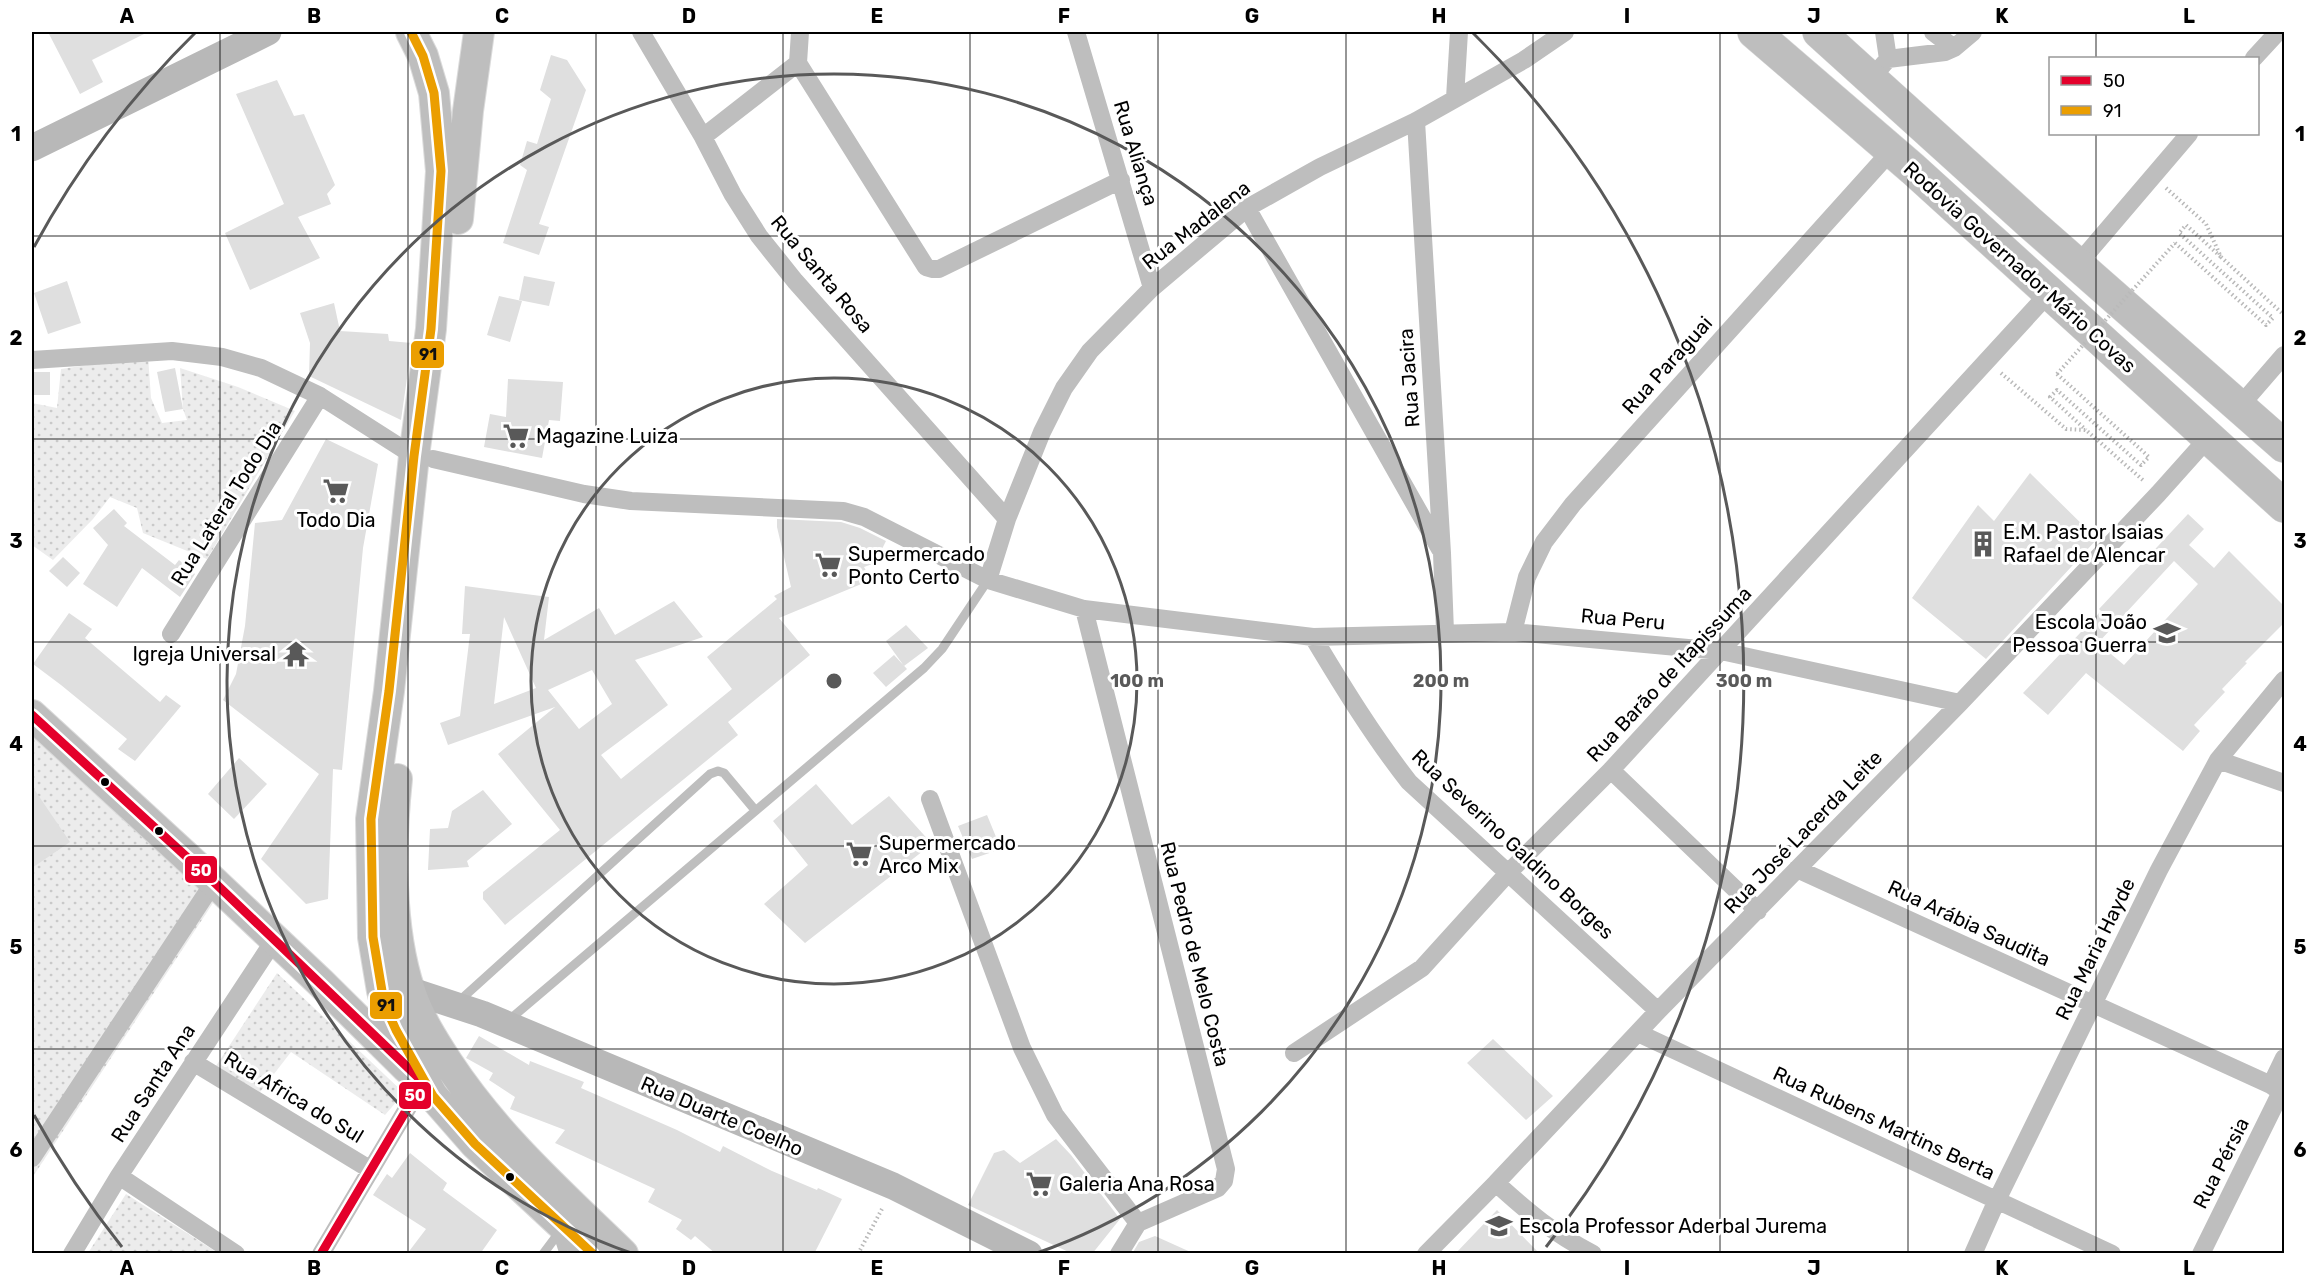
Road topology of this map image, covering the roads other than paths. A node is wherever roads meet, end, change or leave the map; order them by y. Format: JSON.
{"nodes":[{"id":1,"x":268,"y":32,"type":"edge"},
{"id":2,"x":411,"y":32,"type":"edge"},
{"id":3,"x":479,"y":32,"type":"edge"},
{"id":4,"x":641,"y":32,"type":"edge"},
{"id":5,"x":800,"y":32,"type":"edge"},
{"id":6,"x":1076,"y":32,"type":"edge"},
{"id":7,"x":1459,"y":32,"type":"edge"},
{"id":8,"x":1565,"y":32,"type":"edge"},
{"id":9,"x":1754,"y":32,"type":"edge"},
{"id":10,"x":1819,"y":32,"type":"edge"},
{"id":11,"x":1884,"y":32,"type":"edge"},
{"id":12,"x":1933,"y":32,"type":"edge"},
{"id":13,"x":1973,"y":32,"type":"edge"},
{"id":14,"x":2278,"y":32,"type":"edge"},
{"id":15,"x":1954,"y":48,"type":"junction"},
{"id":16,"x":2255,"y":57,"type":"edge"},
{"id":17,"x":798,"y":63,"type":"junction"},
{"id":18,"x":1879,"y":69,"type":"junction"},
{"id":19,"x":1455,"y":98,"type":"junction"},
{"id":20,"x":1416,"y":121,"type":"junction"},
{"id":21,"x":2188,"y":135,"type":"edge"},
{"id":22,"x":703,"y":137,"type":"junction"},
{"id":23,"x":32,"y":148,"type":"edge"},
{"id":24,"x":1891,"y":151,"type":"junction"},
{"id":25,"x":1121,"y":180,"type":"junction"},
{"id":26,"x":1248,"y":208,"type":"junction"},
{"id":27,"x":2078,"y":264,"type":"junction"},
{"id":28,"x":1152,"y":288,"type":"junction"},
{"id":29,"x":2049,"y":293,"type":"junction"},
{"id":30,"x":2284,"y":355,"type":"edge"},
{"id":31,"x":32,"y":360,"type":"edge"},
{"id":32,"x":320,"y":396,"type":"junction"},
{"id":33,"x":2239,"y":406,"type":"junction"},
{"id":34,"x":2209,"y":437,"type":"junction"},
{"id":35,"x":2284,"y":446,"type":"edge"},
{"id":36,"x":423,"y":458,"type":"junction"},
{"id":37,"x":2284,"y":506,"type":"edge"},
{"id":38,"x":1007,"y":519,"type":"junction"},
{"id":39,"x":1442,"y":553,"type":"junction"},
{"id":40,"x":988,"y":580,"type":"junction"},
{"id":41,"x":1084,"y":609,"type":"junction"},
{"id":42,"x":1445,"y":632,"type":"junction"},
{"id":43,"x":1513,"y":632,"type":"junction"},
{"id":44,"x":171,"y":634,"type":"dead end"},
{"id":45,"x":1313,"y":637,"type":"junction"},
{"id":46,"x":1721,"y":651,"type":"junction"},
{"id":47,"x":2284,"y":680,"type":"edge"},
{"id":48,"x":1960,"y":703,"type":"junction"},
{"id":49,"x":32,"y":715,"type":"edge"},
{"id":50,"x":2218,"y":760,"type":"junction"},
{"id":51,"x":1611,"y":770,"type":"junction"},
{"id":52,"x":2284,"y":783,"type":"edge"},
{"id":53,"x":930,"y":799,"type":"dead end"},
{"id":54,"x":755,"y":810,"type":"junction"},
{"id":55,"x":1797,"y":869,"type":"junction"},
{"id":56,"x":1509,"y":872,"type":"junction"},
{"id":57,"x":214,"y":882,"type":"junction"},
{"id":58,"x":1758,"y":911,"type":"junction"},
{"id":59,"x":275,"y":939,"type":"junction"},
{"id":60,"x":321,"y":983,"type":"junction"},
{"id":61,"x":395,"y":991,"type":"junction"},
{"id":62,"x":2092,"y":1005,"type":"junction"},
{"id":63,"x":454,"y":1006,"type":"junction"},
{"id":64,"x":1658,"y":1011,"type":"junction"},
{"id":65,"x":504,"y":1024,"type":"junction"},
{"id":66,"x":1638,"y":1033,"type":"junction"},
{"id":67,"x":1294,"y":1053,"type":"dead end"},
{"id":68,"x":2284,"y":1058,"type":"edge"},
{"id":69,"x":194,"y":1062,"type":"junction"},
{"id":70,"x":423,"y":1082,"type":"junction"},
{"id":71,"x":2279,"y":1091,"type":"edge"},
{"id":72,"x":32,"y":1158,"type":"edge"},
{"id":73,"x":371,"y":1170,"type":"junction"},
{"id":74,"x":119,"y":1176,"type":"junction"},
{"id":75,"x":1496,"y":1183,"type":"junction"},
{"id":76,"x":1997,"y":1200,"type":"junction"},
{"id":77,"x":1138,"y":1223,"type":"junction"},
{"id":78,"x":555,"y":1225,"type":"junction"},
{"id":79,"x":72,"y":1254,"type":"edge"},
{"id":80,"x":236,"y":1254,"type":"edge"},
{"id":81,"x":321,"y":1254,"type":"edge"},
{"id":82,"x":543,"y":1254,"type":"edge"},
{"id":83,"x":564,"y":1254,"type":"edge"},
{"id":84,"x":593,"y":1254,"type":"edge"},
{"id":85,"x":623,"y":1254,"type":"edge"},
{"id":86,"x":1029,"y":1254,"type":"edge"},
{"id":87,"x":1119,"y":1254,"type":"edge"},
{"id":88,"x":1426,"y":1254,"type":"edge"},
{"id":89,"x":1593,"y":1254,"type":"edge"},
{"id":90,"x":1973,"y":1254,"type":"edge"},
{"id":91,"x":2112,"y":1254,"type":"edge"},
{"id":92,"x":2201,"y":1254,"type":"edge"}],
"edges":[{"from":1,"to":23,"type":"main road"},
{"from":2,"to":36,"type":"main road"},
{"from":3,"to":36,"type":"main road"},
{"from":4,"to":22,"type":"street","name":"Rua Santa Rosa"},
{"from":5,"to":17,"type":"street"},
{"from":6,"to":25,"type":"street","name":"Rua Aliança"},
{"from":7,"to":19,"type":"street"},
{"from":8,"to":19,"type":"street","name":"Rua Madalena"},
{"from":9,"to":24,"type":"highway","name":"Rodovia Governador Mário Covas"},
{"from":10,"to":18,"type":"highway","name":"Rodovia Governador Mário Covas"},
{"from":11,"to":18,"type":"street"},
{"from":12,"to":15,"type":"street"},
{"from":13,"to":15,"type":"street"},
{"from":14,"to":16,"type":"street"},
{"from":15,"to":18,"type":"street"},
{"from":17,"to":22,"type":"street"},
{"from":17,"to":25,"type":"street"},
{"from":18,"to":27,"type":"highway","name":"Rodovia Governador Mário Covas"},
{"from":19,"to":20,"type":"street","name":"Rua Madalena"},
{"from":20,"to":26,"type":"street","name":"Rua Madalena"},
{"from":20,"to":39,"type":"street","name":"Rua Jacira"},
{"from":21,"to":27,"type":"street"},
{"from":22,"to":38,"type":"street","name":"Rua Santa Rosa"},
{"from":24,"to":29,"type":"highway","name":"Rodovia Governador Mário Covas"},
{"from":24,"to":43,"type":"street","name":"Rua Paraguai"},
{"from":25,"to":28,"type":"street","name":"Rua Aliança"},
{"from":26,"to":28,"type":"street","name":"Rua Madalena"},
{"from":26,"to":39,"type":"street"},
{"from":27,"to":33,"type":"highway","name":"Rodovia Governador Mário Covas"},
{"from":28,"to":38,"type":"street","name":"Rua Madalena"},
{"from":29,"to":34,"type":"highway","name":"Rodovia Governador Mário Covas"},
{"from":29,"to":46,"type":"street","name":"Rua Barão de Itapissuma"},
{"from":30,"to":33,"type":"street"},
{"from":31,"to":32,"type":"street","name":"Rua Peru"},
{"from":32,"to":36,"type":"street","name":"Rua Peru"},
{"from":32,"to":44,"type":"street","name":"Rua Lateral Todo Dia"},
{"from":33,"to":35,"type":"highway","name":"Rodovia Governador Mário Covas"},
{"from":34,"to":37,"type":"highway","name":"Rodovia Governador Mário Covas"},
{"from":34,"to":48,"type":"street","name":"Rua José Lacerda Leite"},
{"from":36,"to":40,"type":"street","name":"Rua Peru"},
{"from":36,"to":61,"type":"main road"},
{"from":38,"to":40,"type":"street","name":"Rua Madalena"},
{"from":39,"to":42,"type":"street","name":"Rua Jacira"},
{"from":40,"to":41,"type":"street","name":"Rua Peru"},
{"from":40,"to":54,"type":"lane"},
{"from":41,"to":45,"type":"street","name":"Rua Peru"},
{"from":41,"to":77,"type":"street","name":"Rua Pedro de Melo Costa"},
{"from":42,"to":43,"type":"street","name":"Rua Peru"},
{"from":42,"to":45,"type":"street","name":"Rua Peru"},
{"from":43,"to":46,"type":"street","name":"Rua Peru"},
{"from":45,"to":56,"type":"street","name":"Rua Severino Galdino Borges"},
{"from":46,"to":48,"type":"street","name":"Rua Peru"},
{"from":46,"to":51,"type":"street","name":"Rua Barão de Itapissuma"},
{"from":47,"to":50,"type":"street","name":"Rua Maria Hayde"},
{"from":48,"to":55,"type":"street","name":"Rua José Lacerda Leite"},
{"from":49,"to":57,"type":"main road"},
{"from":50,"to":52,"type":"street"},
{"from":50,"to":62,"type":"street","name":"Rua Maria Hayde"},
{"from":51,"to":56,"type":"street","name":"Rua Barão de Itapissuma"},
{"from":51,"to":58,"type":"street"},
{"from":53,"to":77,"type":"street"},
{"from":54,"to":63,"type":"lane"},
{"from":54,"to":65,"type":"lane"},
{"from":55,"to":58,"type":"street","name":"Rua José Lacerda Leite"},
{"from":55,"to":62,"type":"street","name":"Rua Arábia Saudita"},
{"from":56,"to":64,"type":"street","name":"Rua Severino Galdino Borges"},
{"from":56,"to":67,"type":"street","name":"Rua Barão de Itapissuma"},
{"from":57,"to":59,"type":"main road"},
{"from":57,"to":72,"type":"street"},
{"from":58,"to":64,"type":"street","name":"Rua José Lacerda Leite"},
{"from":59,"to":60,"type":"main road"},
{"from":59,"to":69,"type":"street","name":"Rua Santa Ana"},
{"from":60,"to":61,"type":"main road"},
{"from":60,"to":70,"type":"main road"},
{"from":61,"to":63,"type":"main road","name":"Rua Duarte Coelho"},
{"from":61,"to":70,"type":"main road"},
{"from":61,"to":85,"type":"main road"},
{"from":62,"to":71,"type":"street","name":"Rua Arábia Saudita"},
{"from":62,"to":76,"type":"street","name":"Rua Maria Hayde"},
{"from":63,"to":65,"type":"main road","name":"Rua Duarte Coelho"},
{"from":64,"to":66,"type":"street","name":"Rua José Lacerda Leite"},
{"from":65,"to":86,"type":"main road","name":"Rua Duarte Coelho"},
{"from":66,"to":75,"type":"street","name":"Rua José Lacerda Leite"},
{"from":66,"to":76,"type":"street","name":"Rua Rubens Martins Berta"},
{"from":68,"to":71,"type":"street","name":"Rua Pérsia"},
{"from":69,"to":73,"type":"street","name":"Rua Africa do Sul"},
{"from":69,"to":74,"type":"street","name":"Rua Santa Ana"},
{"from":70,"to":73,"type":"street"},
{"from":70,"to":78,"type":"main road"},
{"from":71,"to":92,"type":"street","name":"Rua Pérsia"},
{"from":73,"to":81,"type":"street"},
{"from":74,"to":79,"type":"street","name":"Rua Santa Ana"},
{"from":74,"to":80,"type":"street"},
{"from":75,"to":88,"type":"street","name":"Rua José Lacerda Leite"},
{"from":75,"to":89,"type":"street"},
{"from":76,"to":90,"type":"street","name":"Rua Maria Hayde"},
{"from":76,"to":91,"type":"street","name":"Rua Rubens Martins Berta"},
{"from":77,"to":87,"type":"street"},
{"from":78,"to":82,"type":"lane"},
{"from":78,"to":83,"type":"lane"},
{"from":78,"to":84,"type":"main road"}]}
